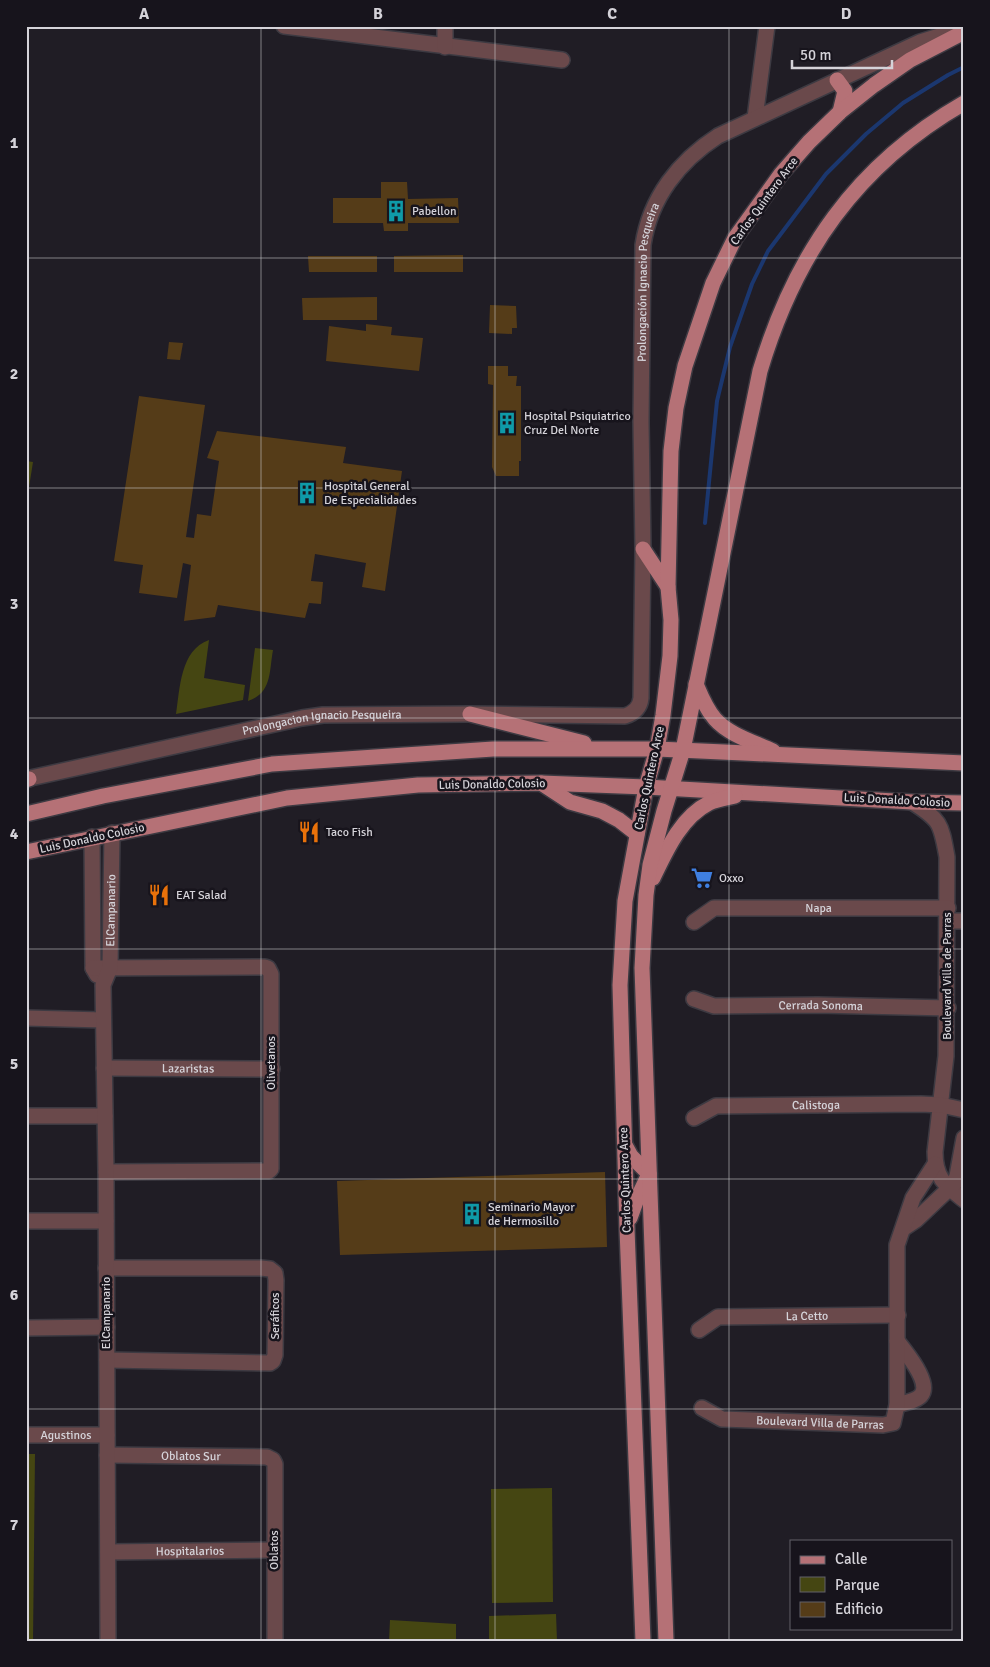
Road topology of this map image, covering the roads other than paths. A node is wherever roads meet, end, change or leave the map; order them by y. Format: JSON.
{"nodes":[{"id":1,"x":284,"y":26,"type":"edge"},
{"id":2,"x":445,"y":26,"type":"edge"},
{"id":3,"x":767,"y":26,"type":"edge"},
{"id":4,"x":964,"y":30,"type":"edge"},
{"id":5,"x":445,"y":47,"type":"junction"},
{"id":6,"x":562,"y":60,"type":"dead end"},
{"id":7,"x":837,"y":80,"type":"junction"},
{"id":8,"x":964,"y":103,"type":"edge"},
{"id":9,"x":840,"y":112,"type":"junction"},
{"id":10,"x":754,"y":118,"type":"junction"},
{"id":11,"x":643,"y":549,"type":"junction"},
{"id":12,"x":668,"y":587,"type":"junction"},
{"id":13,"x":696,"y":684,"type":"junction"},
{"id":14,"x":470,"y":714,"type":"junction"},
{"id":15,"x":625,"y":716,"type":"joint"},
{"id":16,"x":609,"y":749,"type":"junction"},
{"id":17,"x":657,"y":749,"type":"junction"},
{"id":18,"x":683,"y":750,"type":"junction"},
{"id":19,"x":781,"y":755,"type":"junction"},
{"id":20,"x":964,"y":763,"type":"edge"},
{"id":21,"x":27,"y":779,"type":"edge"},
{"id":22,"x":541,"y":783,"type":"junction"},
{"id":23,"x":646,"y":787,"type":"junction"},
{"id":24,"x":671,"y":789,"type":"junction"},
{"id":25,"x":754,"y":792,"type":"junction"},
{"id":26,"x":912,"y":802,"type":"junction"},
{"id":27,"x":964,"y":803,"type":"edge"},
{"id":28,"x":26,"y":814,"type":"edge"},
{"id":29,"x":112,"y":833,"type":"junction"},
{"id":30,"x":637,"y":834,"type":"junction"},
{"id":31,"x":92,"y":837,"type":"junction"},
{"id":32,"x":26,"y":852,"type":"edge"},
{"id":33,"x":646,"y":895,"type":"junction"},
{"id":34,"x":948,"y":915,"type":"junction"},
{"id":35,"x":964,"y":921,"type":"edge"},
{"id":36,"x":694,"y":922,"type":"dead end"},
{"id":37,"x":92,"y":968,"type":"junction"},
{"id":38,"x":110,"y":968,"type":"junction"},
{"id":39,"x":103,"y":985,"type":"junction"},
{"id":40,"x":694,"y":999,"type":"dead end"},
{"id":41,"x":948,"y":1008,"type":"junction"},
{"id":42,"x":26,"y":1018,"type":"edge"},
{"id":43,"x":103,"y":1020,"type":"junction"},
{"id":44,"x":104,"y":1068,"type":"junction"},
{"id":45,"x":272,"y":1069,"type":"junction"},
{"id":46,"x":942,"y":1105,"type":"junction"},
{"id":47,"x":964,"y":1110,"type":"edge"},
{"id":48,"x":26,"y":1116,"type":"edge"},
{"id":49,"x":105,"y":1116,"type":"junction"},
{"id":50,"x":694,"y":1118,"type":"dead end"},
{"id":51,"x":964,"y":1138,"type":"edge"},
{"id":52,"x":624,"y":1144,"type":"junction"},
{"id":53,"x":935,"y":1164,"type":"junction"},
{"id":54,"x":106,"y":1172,"type":"junction"},
{"id":55,"x":649,"y":1174,"type":"junction"},
{"id":56,"x":950,"y":1189,"type":"junction"},
{"id":57,"x":964,"y":1200,"type":"edge"},
{"id":58,"x":106,"y":1220,"type":"junction"},
{"id":59,"x":26,"y":1221,"type":"edge"},
{"id":60,"x":904,"y":1228,"type":"junction"},
{"id":61,"x":627,"y":1229,"type":"junction"},
{"id":62,"x":106,"y":1268,"type":"junction"},
{"id":63,"x":898,"y":1315,"type":"junction"},
{"id":64,"x":107,"y":1326,"type":"junction"},
{"id":65,"x":26,"y":1328,"type":"edge"},
{"id":66,"x":699,"y":1330,"type":"dead end"},
{"id":67,"x":897,"y":1341,"type":"junction"},
{"id":68,"x":107,"y":1360,"type":"junction"},
{"id":69,"x":897,"y":1405,"type":"junction"},
{"id":70,"x":702,"y":1408,"type":"dead end"},
{"id":71,"x":107,"y":1435,"type":"junction"},
{"id":72,"x":26,"y":1436,"type":"edge"},
{"id":73,"x":107,"y":1455,"type":"junction"},
{"id":74,"x":273,"y":1460,"type":"joint"},
{"id":75,"x":274,"y":1550,"type":"junction"},
{"id":76,"x":108,"y":1552,"type":"junction"},
{"id":77,"x":640,"y":1556,"type":"junction"},
{"id":78,"x":108,"y":1641,"type":"edge"},
{"id":79,"x":275,"y":1641,"type":"edge"},
{"id":80,"x":643,"y":1641,"type":"edge"},
{"id":81,"x":665,"y":1641,"type":"edge"}],
"edges":[{"from":1,"to":5,"type":"street"},
{"from":2,"to":5,"type":"street"},
{"from":3,"to":10,"type":"street"},
{"from":4,"to":7,"type":"street","name":"Prolongación Ignacio Pesqueira"},
{"from":4,"to":9,"type":"main road","name":"Carlos Quintero Arce"},
{"from":5,"to":6,"type":"street"},
{"from":7,"to":9,"type":"main road"},
{"from":7,"to":10,"type":"street","name":"Prolongación Ignacio Pesqueira"},
{"from":8,"to":13,"type":"main road","name":"Carlos Quintero Arce"},
{"from":9,"to":12,"type":"main road","name":"Carlos Quintero Arce"},
{"from":10,"to":11,"type":"street","name":"Prolongación Ignacio Pesqueira"},
{"from":11,"to":12,"type":"main road"},
{"from":11,"to":15,"type":"street","name":"Prolongación Ignacio Pesqueira"},
{"from":12,"to":17,"type":"main road","name":"Carlos Quintero Arce"},
{"from":13,"to":18,"type":"main road","name":"Carlos Quintero Arce"},
{"from":13,"to":19,"type":"main road"},
{"from":14,"to":15,"type":"street","name":"Prolongacion Ignacio Pesqueira"},
{"from":14,"to":16,"type":"main road"},
{"from":14,"to":21,"type":"street","name":"Prolongacion Ignacio Pesqueira"},
{"from":16,"to":17,"type":"main road"},
{"from":16,"to":28,"type":"main road"},
{"from":17,"to":18,"type":"main road"},
{"from":17,"to":23,"type":"main road","name":"Carlos Quintero Arce"},
{"from":18,"to":19,"type":"main road"},
{"from":18,"to":24,"type":"main road","name":"Carlos Quintero Arce"},
{"from":19,"to":20,"type":"main road"},
{"from":22,"to":23,"type":"main road","name":"Luis Donaldo Colosio"},
{"from":22,"to":29,"type":"main road","name":"Luis Donaldo Colosio"},
{"from":22,"to":30,"type":"main road"},
{"from":23,"to":24,"type":"main road","name":"Luis Donaldo Colosio"},
{"from":23,"to":30,"type":"main road","name":"Carlos Quintero Arce"},
{"from":24,"to":25,"type":"main road","name":"Luis Donaldo Colosio"},
{"from":24,"to":33,"type":"main road","name":"Carlos Quintero Arce"},
{"from":25,"to":26,"type":"main road","name":"Luis Donaldo Colosio"},
{"from":25,"to":33,"type":"main road"},
{"from":26,"to":27,"type":"main road","name":"Luis Donaldo Colosio"},
{"from":26,"to":34,"type":"street","name":"Boulevard Villa de Parras"},
{"from":29,"to":31,"type":"main road","name":"Luis Donaldo Colosio"},
{"from":29,"to":38,"type":"street","name":"ElCampanario"},
{"from":30,"to":52,"type":"main road","name":"Carlos Quintero Arce"},
{"from":31,"to":32,"type":"main road","name":"Luis Donaldo Colosio"},
{"from":31,"to":37,"type":"street","name":"ElCampanario"},
{"from":33,"to":55,"type":"main road","name":"Carlos Quintero Arce"},
{"from":34,"to":35,"type":"street","name":"Napa"},
{"from":34,"to":36,"type":"street","name":"Napa"},
{"from":34,"to":41,"type":"street","name":"Boulevard Villa de Parras"},
{"from":37,"to":38,"type":"street","name":"Olivetanos"},
{"from":37,"to":39,"type":"street"},
{"from":38,"to":39,"type":"street","name":"ElCampanario"},
{"from":38,"to":45,"type":"street","name":"Olivetanos"},
{"from":39,"to":43,"type":"street","name":"ElCampanario"},
{"from":40,"to":41,"type":"street","name":"Cerrada Sonoma"},
{"from":41,"to":46,"type":"street","name":"Boulevard Villa de Parras"},
{"from":42,"to":43,"type":"street"},
{"from":43,"to":44,"type":"street","name":"ElCampanario"},
{"from":44,"to":45,"type":"street","name":"Lazaristas"},
{"from":44,"to":49,"type":"street","name":"ElCampanario"},
{"from":45,"to":54,"type":"street","name":"Olivetanos"},
{"from":46,"to":47,"type":"street","name":"Calistoga"},
{"from":46,"to":50,"type":"street","name":"Calistoga"},
{"from":46,"to":53,"type":"street","name":"Boulevard Villa de Parras"},
{"from":48,"to":49,"type":"street"},
{"from":49,"to":54,"type":"street","name":"ElCampanario"},
{"from":51,"to":56,"type":"street"},
{"from":52,"to":55,"type":"main road"},
{"from":52,"to":61,"type":"main road","name":"Carlos Quintero Arce"},
{"from":53,"to":56,"type":"street"},
{"from":53,"to":60,"type":"street","name":"Boulevard Villa de Parras"},
{"from":54,"to":58,"type":"street","name":"ElCampanario"},
{"from":55,"to":61,"type":"main road"},
{"from":55,"to":81,"type":"main road","name":"Carlos Quintero Arce"},
{"from":56,"to":57,"type":"street"},
{"from":56,"to":60,"type":"street"},
{"from":58,"to":59,"type":"street"},
{"from":58,"to":62,"type":"street","name":"ElCampanario"},
{"from":60,"to":63,"type":"street","name":"Boulevard Villa de Parras"},
{"from":61,"to":77,"type":"main road","name":"Carlos Quintero Arce"},
{"from":62,"to":64,"type":"street","name":"ElCampanario"},
{"from":62,"to":68,"type":"street","name":"Seráficos"},
{"from":63,"to":66,"type":"street","name":"La Cetto"},
{"from":63,"to":67,"type":"street","name":"Boulevard Villa de Parras"},
{"from":64,"to":65,"type":"street"},
{"from":64,"to":68,"type":"street","name":"ElCampanario"},
{"from":67,"to":69,"type":"street","name":"Boulevard Villa de Parras"},
{"from":67,"to":69,"type":"street"},
{"from":68,"to":71,"type":"street","name":"ElCampanario"},
{"from":69,"to":70,"type":"street","name":"Boulevard Villa de Parras"},
{"from":71,"to":72,"type":"street","name":"Agustinos"},
{"from":71,"to":73,"type":"street","name":"ElCampanario"},
{"from":73,"to":74,"type":"street","name":"Oblatos Sur"},
{"from":73,"to":76,"type":"street","name":"ElCampanario"},
{"from":74,"to":75,"type":"street","name":"Oblatos"},
{"from":75,"to":76,"type":"street","name":"Hospitalarios"},
{"from":75,"to":79,"type":"street","name":"Oblatos"},
{"from":76,"to":78,"type":"street","name":"ElCampanario"},
{"from":77,"to":80,"type":"main road","name":"Carlos Quintero Arce"},
{"from":77,"to":81,"type":"main road"}]}
